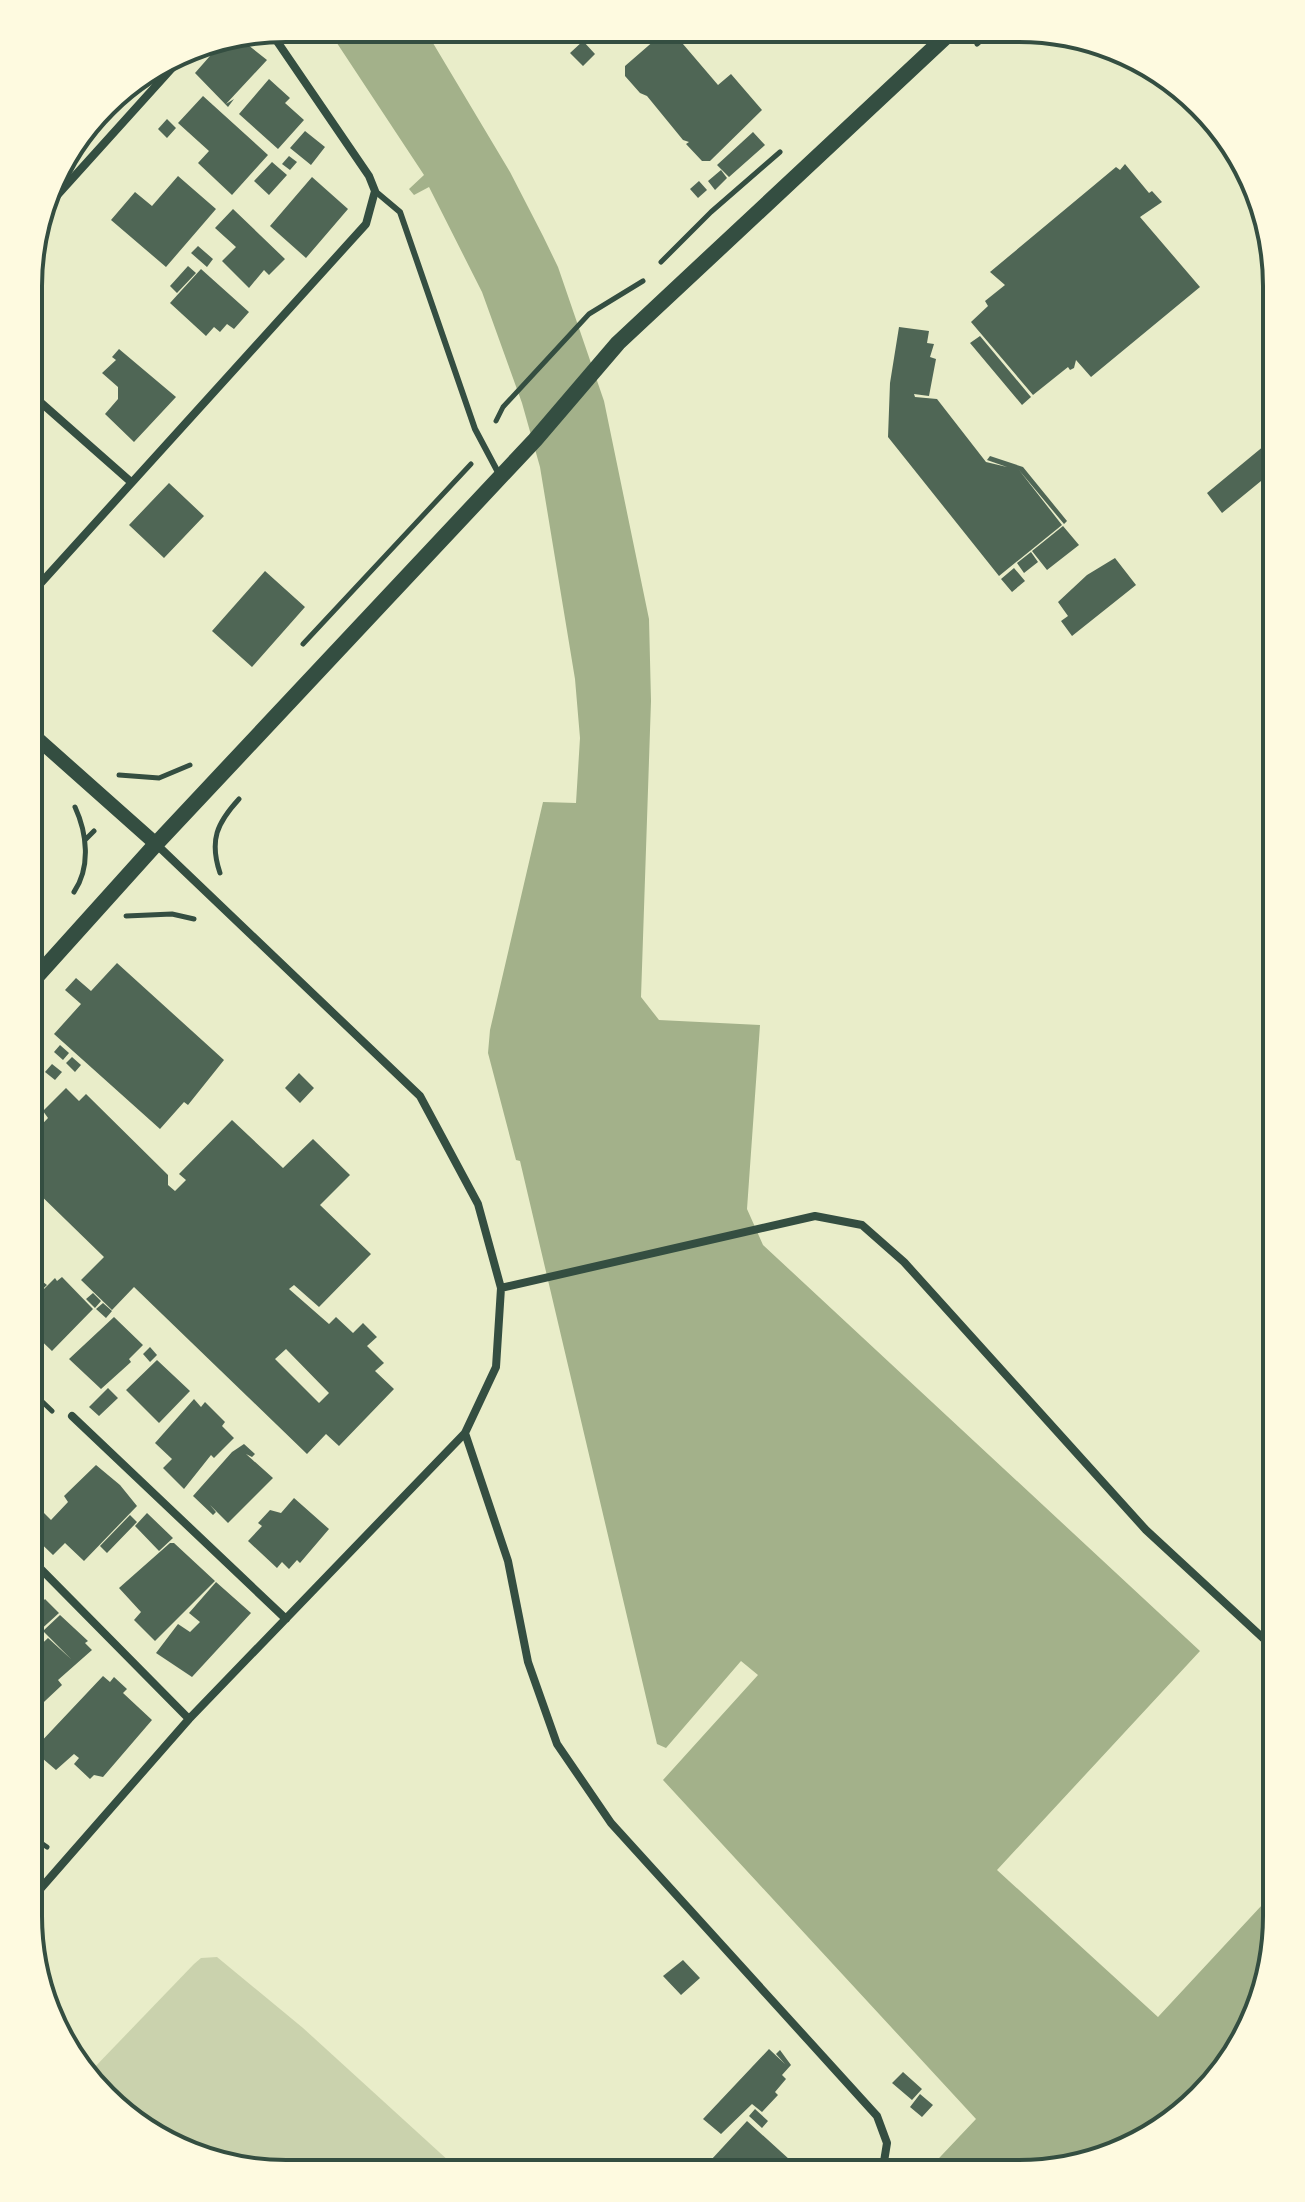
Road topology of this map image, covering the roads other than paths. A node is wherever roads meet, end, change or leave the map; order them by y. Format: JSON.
{"nodes":[{"id":1,"x":940,"y":42,"type":"edge"},
{"id":2,"x":278,"y":43,"type":"edge"},
{"id":3,"x":167,"y":74,"type":"edge"},
{"id":4,"x":63,"y":189,"type":"edge"},
{"id":5,"x":375,"y":191,"type":"junction"},
{"id":6,"x":42,"y":404,"type":"edge"},
{"id":7,"x":501,"y":477,"type":"junction"},
{"id":8,"x":131,"y":482,"type":"junction"},
{"id":9,"x":42,"y":582,"type":"edge"},
{"id":10,"x":42,"y":743,"type":"edge"},
{"id":11,"x":156,"y":844,"type":"junction"},
{"id":12,"x":42,"y":971,"type":"edge"},
{"id":13,"x":501,"y":1288,"type":"junction"},
{"id":14,"x":72,"y":1416,"type":"dead end"},
{"id":15,"x":465,"y":1433,"type":"junction"},
{"id":16,"x":42,"y":1570,"type":"edge"},
{"id":17,"x":286,"y":1619,"type":"junction"},
{"id":18,"x":1262,"y":1637,"type":"edge"},
{"id":19,"x":189,"y":1719,"type":"junction"},
{"id":20,"x":42,"y":1887,"type":"edge"},
{"id":21,"x":884,"y":2160,"type":"edge"}],
"edges":[{"from":1,"to":7,"type":"main road"},
{"from":2,"to":5,"type":"street"},
{"from":3,"to":4,"type":"street"},
{"from":5,"to":7,"type":"lane"},
{"from":5,"to":8,"type":"street"},
{"from":6,"to":8,"type":"street"},
{"from":7,"to":11,"type":"main road"},
{"from":8,"to":9,"type":"street"},
{"from":10,"to":11,"type":"street"},
{"from":11,"to":12,"type":"main road"},
{"from":11,"to":13,"type":"street"},
{"from":13,"to":15,"type":"street"},
{"from":13,"to":18,"type":"street"},
{"from":14,"to":17,"type":"street"},
{"from":15,"to":17,"type":"street"},
{"from":15,"to":21,"type":"street"},
{"from":16,"to":19,"type":"street"},
{"from":17,"to":19,"type":"street"},
{"from":19,"to":20,"type":"street"}]}
